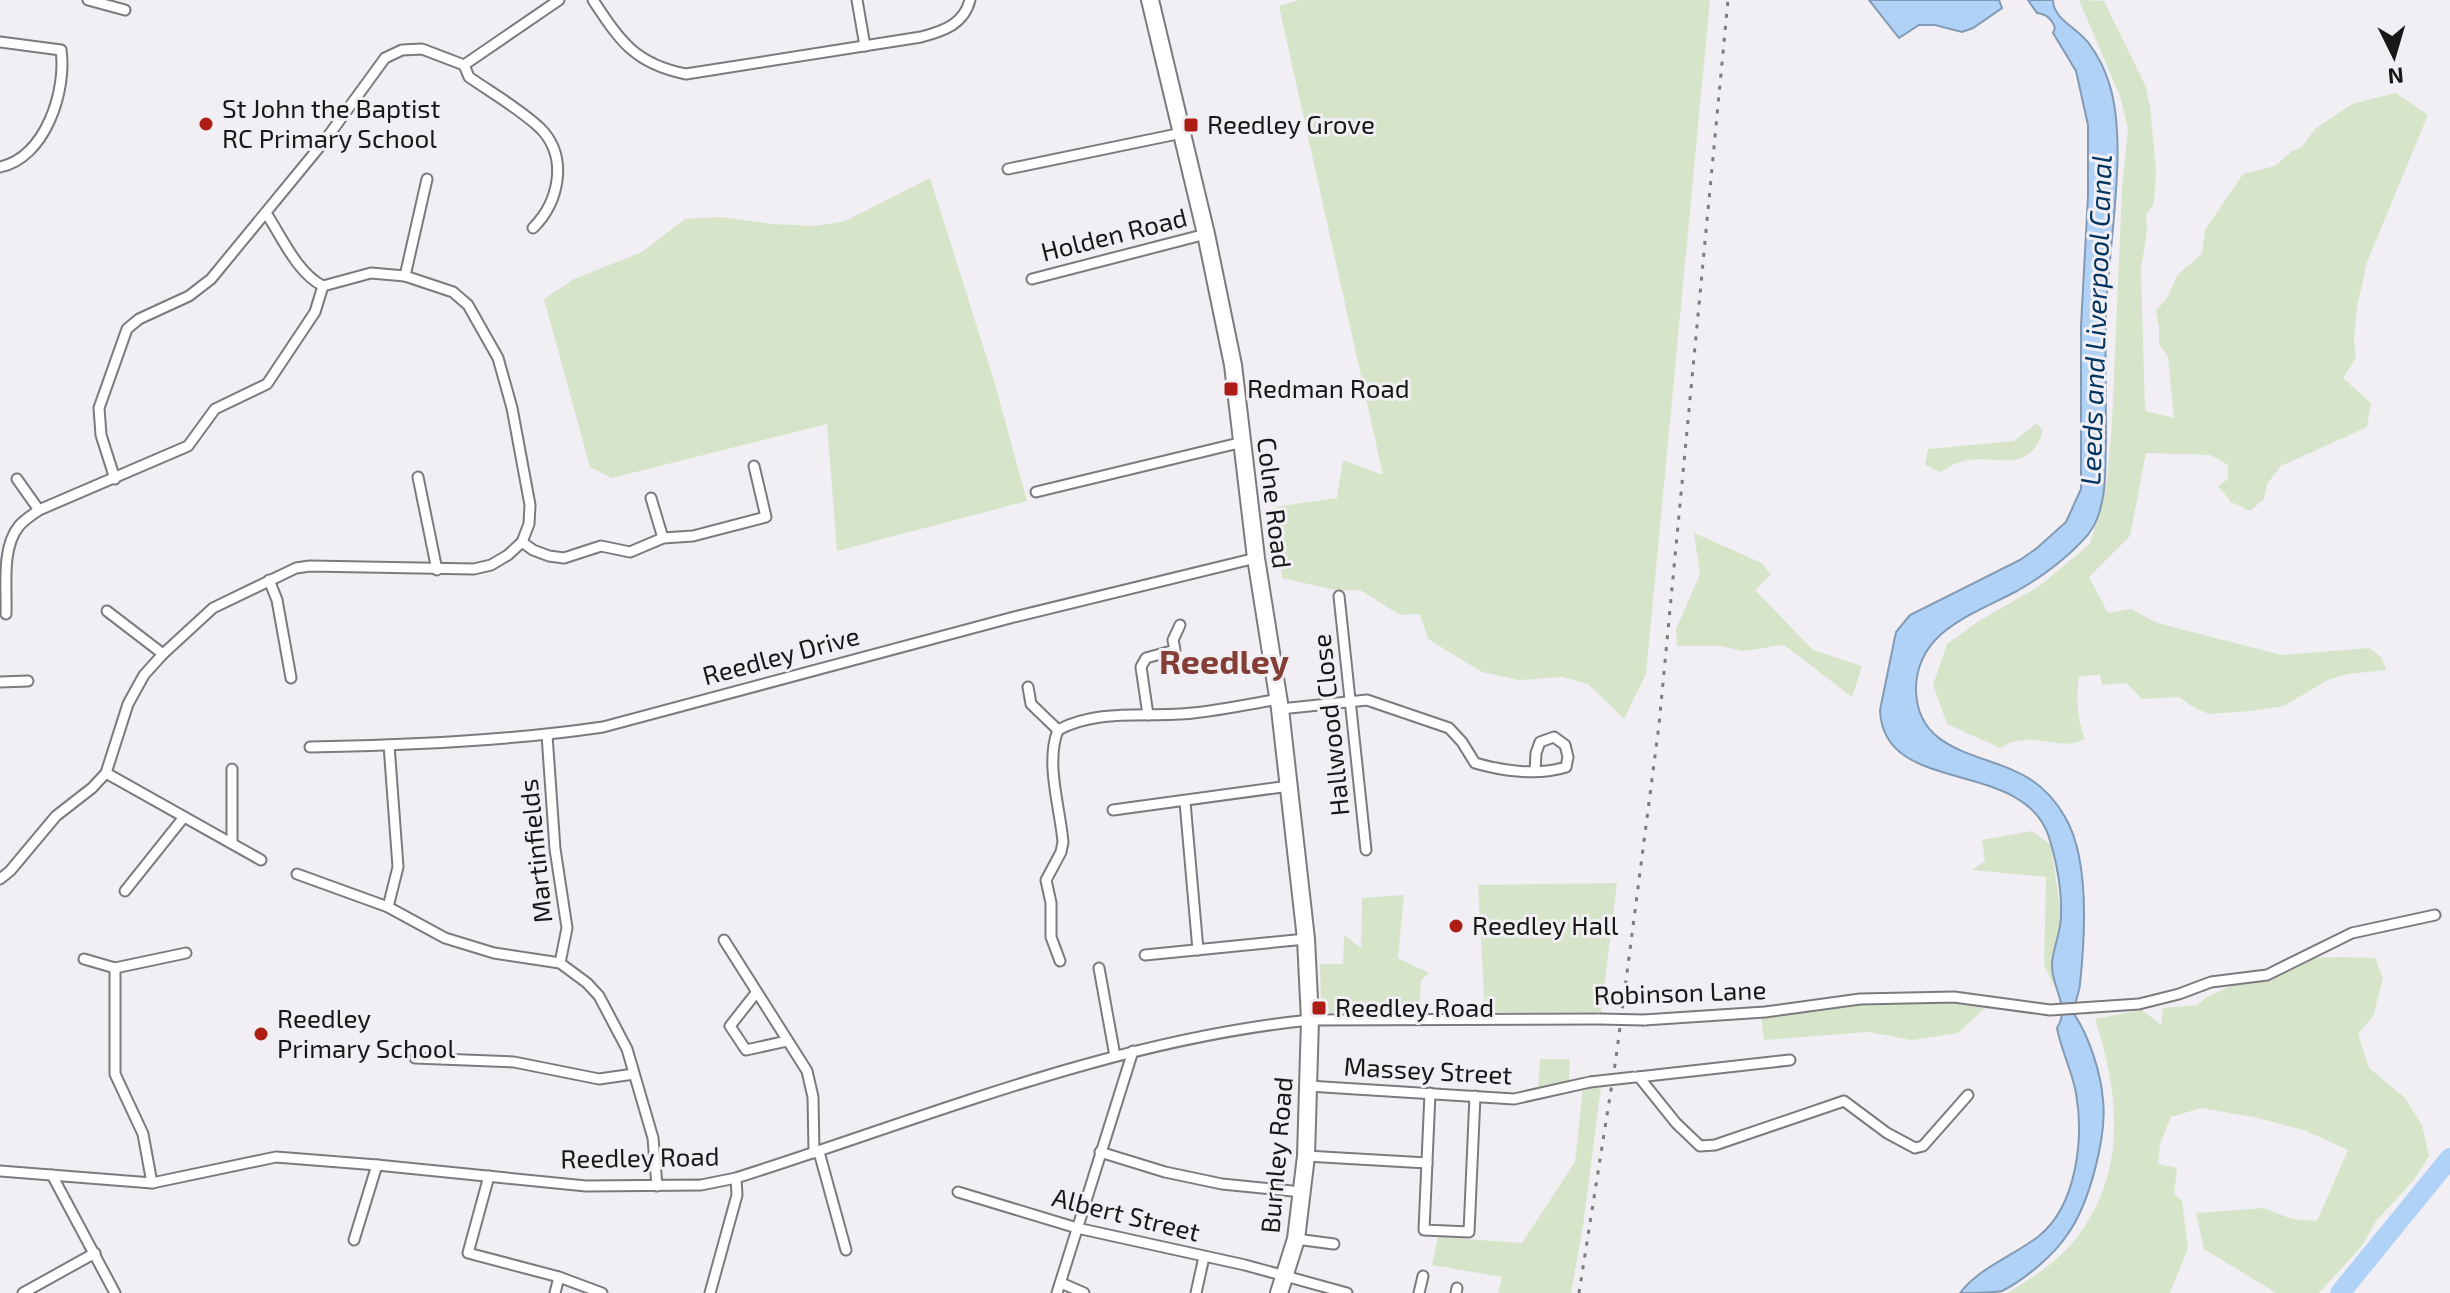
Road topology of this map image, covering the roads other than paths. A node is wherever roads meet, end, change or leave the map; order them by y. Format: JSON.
{"nodes":[{"id":1,"x":88,"y":0,"type":"edge"},
{"id":2,"x":540,"y":0,"type":"edge"},
{"id":3,"x":559,"y":0,"type":"edge"},
{"id":4,"x":593,"y":0,"type":"edge"},
{"id":5,"x":857,"y":0,"type":"edge"},
{"id":6,"x":970,"y":0,"type":"edge"},
{"id":7,"x":1150,"y":0,"type":"edge"},
{"id":8,"x":125,"y":10,"type":"dead end"},
{"id":9,"x":546,"y":10,"type":"junction"},
{"id":10,"x":0,"y":42,"type":"edge"},
{"id":11,"x":865,"y":46,"type":"junction"},
{"id":12,"x":464,"y":65,"type":"junction"},
{"id":13,"x":1182,"y":133,"type":"junction"},
{"id":14,"x":0,"y":167,"type":"edge"},
{"id":15,"x":1008,"y":169,"type":"dead end"},
{"id":16,"x":427,"y":179,"type":"dead end"},
{"id":17,"x":266,"y":213,"type":"junction"},
{"id":18,"x":533,"y":228,"type":"dead end"},
{"id":19,"x":1206,"y":234,"type":"junction"},
{"id":20,"x":405,"y":276,"type":"junction"},
{"id":21,"x":1032,"y":279,"type":"dead end"},
{"id":22,"x":323,"y":286,"type":"junction"},
{"id":23,"x":1243,"y":442,"type":"junction"},
{"id":24,"x":754,"y":466,"type":"dead end"},
{"id":25,"x":418,"y":477,"type":"dead end"},
{"id":26,"x":17,"y":479,"type":"dead end"},
{"id":27,"x":115,"y":479,"type":"junction"},
{"id":28,"x":1036,"y":492,"type":"dead end"},
{"id":29,"x":651,"y":498,"type":"dead end"},
{"id":30,"x":39,"y":510,"type":"junction"},
{"id":31,"x":663,"y":538,"type":"junction"},
{"id":32,"x":522,"y":542,"type":"junction"},
{"id":33,"x":1256,"y":558,"type":"junction"},
{"id":34,"x":437,"y":570,"type":"junction"},
{"id":35,"x":269,"y":580,"type":"junction"},
{"id":36,"x":1339,"y":596,"type":"dead end"},
{"id":37,"x":107,"y":611,"type":"dead end"},
{"id":38,"x":6,"y":614,"type":"dead end"},
{"id":39,"x":1180,"y":625,"type":"dead end"},
{"id":40,"x":163,"y":654,"type":"junction"},
{"id":41,"x":291,"y":678,"type":"dead end"},
{"id":42,"x":28,"y":681,"type":"dead end"},
{"id":43,"x":0,"y":682,"type":"edge"},
{"id":44,"x":1028,"y":687,"type":"dead end"},
{"id":45,"x":1351,"y":701,"type":"junction"},
{"id":46,"x":1279,"y":704,"type":"junction"},
{"id":47,"x":1148,"y":715,"type":"junction"},
{"id":48,"x":1058,"y":730,"type":"junction"},
{"id":49,"x":547,"y":735,"type":"junction"},
{"id":50,"x":389,"y":745,"type":"junction"},
{"id":51,"x":310,"y":747,"type":"dead end"},
{"id":52,"x":232,"y":769,"type":"dead end"},
{"id":53,"x":1535,"y":771,"type":"dead end"},
{"id":54,"x":106,"y":773,"type":"junction"},
{"id":55,"x":1289,"y":786,"type":"junction"},
{"id":56,"x":1185,"y":802,"type":"junction"},
{"id":57,"x":1113,"y":810,"type":"dead end"},
{"id":58,"x":184,"y":817,"type":"junction"},
{"id":59,"x":232,"y":843,"type":"junction"},
{"id":60,"x":1366,"y":850,"type":"dead end"},
{"id":61,"x":261,"y":860,"type":"dead end"},
{"id":62,"x":297,"y":874,"type":"dead end"},
{"id":63,"x":0,"y":879,"type":"edge"},
{"id":64,"x":125,"y":891,"type":"dead end"},
{"id":65,"x":388,"y":907,"type":"junction"},
{"id":66,"x":2435,"y":915,"type":"dead end"},
{"id":67,"x":1306,"y":939,"type":"junction"},
{"id":68,"x":724,"y":940,"type":"dead end"},
{"id":69,"x":1198,"y":950,"type":"junction"},
{"id":70,"x":186,"y":953,"type":"dead end"},
{"id":71,"x":1145,"y":955,"type":"dead end"},
{"id":72,"x":84,"y":959,"type":"dead end"},
{"id":73,"x":1060,"y":961,"type":"dead end"},
{"id":74,"x":560,"y":963,"type":"junction"},
{"id":75,"x":115,"y":968,"type":"junction"},
{"id":76,"x":1099,"y":968,"type":"dead end"},
{"id":77,"x":756,"y":993,"type":"junction"},
{"id":78,"x":1310,"y":1020,"type":"junction"},
{"id":79,"x":787,"y":1041,"type":"junction"},
{"id":80,"x":1133,"y":1051,"type":"junction"},
{"id":81,"x":1115,"y":1056,"type":"junction"},
{"id":82,"x":415,"y":1058,"type":"dead end"},
{"id":83,"x":1790,"y":1060,"type":"dead end"},
{"id":84,"x":634,"y":1074,"type":"junction"},
{"id":85,"x":1637,"y":1077,"type":"junction"},
{"id":86,"x":1308,"y":1086,"type":"junction"},
{"id":87,"x":1430,"y":1093,"type":"junction"},
{"id":88,"x":1968,"y":1095,"type":"dead end"},
{"id":89,"x":1475,"y":1096,"type":"junction"},
{"id":90,"x":816,"y":1152,"type":"junction"},
{"id":91,"x":1100,"y":1152,"type":"junction"},
{"id":92,"x":1306,"y":1156,"type":"junction"},
{"id":93,"x":1427,"y":1163,"type":"junction"},
{"id":94,"x":377,"y":1165,"type":"junction"},
{"id":95,"x":0,"y":1171,"type":"edge"},
{"id":96,"x":52,"y":1175,"type":"junction"},
{"id":97,"x":489,"y":1176,"type":"junction"},
{"id":98,"x":736,"y":1178,"type":"junction"},
{"id":99,"x":152,"y":1183,"type":"junction"},
{"id":100,"x":657,"y":1186,"type":"junction"},
{"id":101,"x":958,"y":1192,"type":"dead end"},
{"id":102,"x":1302,"y":1192,"type":"junction"},
{"id":103,"x":1077,"y":1228,"type":"junction"},
{"id":104,"x":1296,"y":1239,"type":"junction"},
{"id":105,"x":354,"y":1240,"type":"dead end"},
{"id":106,"x":1334,"y":1244,"type":"dead end"},
{"id":107,"x":846,"y":1250,"type":"dead end"},
{"id":108,"x":95,"y":1253,"type":"junction"},
{"id":109,"x":1204,"y":1257,"type":"junction"},
{"id":110,"x":1285,"y":1276,"type":"junction"},
{"id":111,"x":1423,"y":1276,"type":"dead end"},
{"id":112,"x":559,"y":1277,"type":"junction"},
{"id":113,"x":1059,"y":1288,"type":"edge"},
{"id":114,"x":23,"y":1293,"type":"edge"},
{"id":115,"x":115,"y":1293,"type":"edge"},
{"id":116,"x":555,"y":1293,"type":"edge"},
{"id":117,"x":602,"y":1293,"type":"edge"},
{"id":118,"x":710,"y":1293,"type":"edge"},
{"id":119,"x":1084,"y":1293,"type":"edge"},
{"id":120,"x":1196,"y":1293,"type":"edge"},
{"id":121,"x":1279,"y":1293,"type":"edge"},
{"id":122,"x":1347,"y":1293,"type":"edge"},
{"id":123,"x":1419,"y":1293,"type":"edge"}],
"edges":[{"from":1,"to":8,"type":"street"},
{"from":2,"to":9,"type":"street"},
{"from":3,"to":9,"type":"street"},
{"from":4,"to":11,"type":"street"},
{"from":5,"to":11,"type":"street"},
{"from":6,"to":11,"type":"street"},
{"from":7,"to":13,"type":"highway","name":"Colne Road"},
{"from":9,"to":12,"type":"street"},
{"from":10,"to":14,"type":"street"},
{"from":12,"to":17,"type":"street"},
{"from":12,"to":18,"type":"street"},
{"from":13,"to":15,"type":"street"},
{"from":13,"to":19,"type":"highway","name":"Colne Road"},
{"from":16,"to":20,"type":"street"},
{"from":17,"to":22,"type":"street"},
{"from":17,"to":27,"type":"street"},
{"from":19,"to":21,"type":"street","name":"Holden Road"},
{"from":19,"to":23,"type":"highway","name":"Colne Road"},
{"from":20,"to":22,"type":"street"},
{"from":20,"to":32,"type":"street"},
{"from":22,"to":27,"type":"street"},
{"from":23,"to":28,"type":"street"},
{"from":23,"to":33,"type":"highway","name":"Colne Road"},
{"from":24,"to":31,"type":"street"},
{"from":25,"to":34,"type":"street"},
{"from":26,"to":30,"type":"street"},
{"from":27,"to":30,"type":"street"},
{"from":29,"to":31,"type":"street"},
{"from":30,"to":38,"type":"street"},
{"from":31,"to":32,"type":"street"},
{"from":32,"to":34,"type":"street"},
{"from":33,"to":46,"type":"highway","name":"Colne Road"},
{"from":33,"to":49,"type":"street","name":"Reedley Drive"},
{"from":34,"to":35,"type":"street"},
{"from":35,"to":40,"type":"street"},
{"from":35,"to":41,"type":"street"},
{"from":36,"to":45,"type":"street","name":"Hallwood Close"},
{"from":37,"to":40,"type":"street"},
{"from":39,"to":47,"type":"street"},
{"from":40,"to":54,"type":"street"},
{"from":42,"to":43,"type":"street"},
{"from":44,"to":48,"type":"street"},
{"from":45,"to":46,"type":"street"},
{"from":45,"to":53,"type":"street"},
{"from":45,"to":60,"type":"street","name":"Hallwood Close"},
{"from":46,"to":47,"type":"street"},
{"from":46,"to":55,"type":"highway","name":"Colne Road"},
{"from":47,"to":48,"type":"street"},
{"from":48,"to":73,"type":"street"},
{"from":49,"to":50,"type":"street","name":"Reedley Drive"},
{"from":49,"to":74,"type":"street","name":"Martinfields"},
{"from":50,"to":51,"type":"street","name":"Reedley Drive"},
{"from":50,"to":65,"type":"street"},
{"from":52,"to":59,"type":"street"},
{"from":54,"to":58,"type":"street"},
{"from":54,"to":63,"type":"street"},
{"from":55,"to":56,"type":"street"},
{"from":55,"to":67,"type":"highway","name":"Colne Road"},
{"from":56,"to":57,"type":"street"},
{"from":56,"to":69,"type":"street"},
{"from":58,"to":59,"type":"street"},
{"from":58,"to":64,"type":"street"},
{"from":59,"to":61,"type":"street"},
{"from":62,"to":65,"type":"street"},
{"from":65,"to":74,"type":"street"},
{"from":66,"to":78,"type":"street","name":"Robinson Lane","bridge":true},
{"from":67,"to":69,"type":"street"},
{"from":67,"to":78,"type":"highway","name":"Colne Road"},
{"from":68,"to":77,"type":"street"},
{"from":69,"to":71,"type":"street"},
{"from":70,"to":75,"type":"street"},
{"from":72,"to":75,"type":"street"},
{"from":74,"to":84,"type":"street"},
{"from":75,"to":99,"type":"street"},
{"from":76,"to":81,"type":"street"},
{"from":77,"to":79,"type":"street"},
{"from":77,"to":79,"type":"street"},
{"from":78,"to":80,"type":"street","name":"Reedley Road"},
{"from":78,"to":86,"type":"highway","name":"Burnley Road"},
{"from":79,"to":90,"type":"street"},
{"from":80,"to":81,"type":"street","name":"Reedley Road"},
{"from":80,"to":91,"type":"street"},
{"from":81,"to":90,"type":"street","name":"Reedley Road"},
{"from":82,"to":84,"type":"street"},
{"from":83,"to":85,"type":"street","name":"Massey Street"},
{"from":84,"to":100,"type":"street"},
{"from":85,"to":88,"type":"street"},
{"from":85,"to":89,"type":"street","name":"Massey Street","bridge":true},
{"from":86,"to":87,"type":"street","name":"Massey Street"},
{"from":86,"to":92,"type":"highway","name":"Burnley Road"},
{"from":87,"to":89,"type":"street","name":"Massey Street"},
{"from":87,"to":93,"type":"street"},
{"from":89,"to":93,"type":"street"},
{"from":90,"to":98,"type":"street","name":"Reedley Road"},
{"from":90,"to":107,"type":"street"},
{"from":91,"to":102,"type":"street"},
{"from":91,"to":103,"type":"street"},
{"from":92,"to":93,"type":"street"},
{"from":92,"to":102,"type":"highway","name":"Burnley Road"},
{"from":94,"to":97,"type":"street","name":"Reedley Road"},
{"from":94,"to":99,"type":"street","name":"Reedley Road"},
{"from":94,"to":105,"type":"street"},
{"from":95,"to":96,"type":"street","name":"Reedley Road"},
{"from":96,"to":99,"type":"street","name":"Reedley Road"},
{"from":96,"to":108,"type":"street"},
{"from":97,"to":100,"type":"street","name":"Reedley Road"},
{"from":97,"to":112,"type":"street"},
{"from":98,"to":100,"type":"street","name":"Reedley Road"},
{"from":98,"to":118,"type":"street"},
{"from":101,"to":103,"type":"street","name":"Albert Street"},
{"from":102,"to":104,"type":"highway","name":"Burnley Road"},
{"from":103,"to":109,"type":"street","name":"Albert Street"},
{"from":103,"to":113,"type":"street"},
{"from":104,"to":106,"type":"street"},
{"from":104,"to":110,"type":"highway","name":"Burnley Road"},
{"from":108,"to":114,"type":"street"},
{"from":108,"to":115,"type":"street"},
{"from":109,"to":110,"type":"street","name":"Albert Street"},
{"from":109,"to":120,"type":"street"},
{"from":110,"to":121,"type":"highway","name":"Burnley Road"},
{"from":110,"to":122,"type":"street","name":"Albert Street"},
{"from":111,"to":123,"type":"street"},
{"from":112,"to":116,"type":"street"},
{"from":112,"to":117,"type":"street"},
{"from":113,"to":119,"type":"street"}]}
